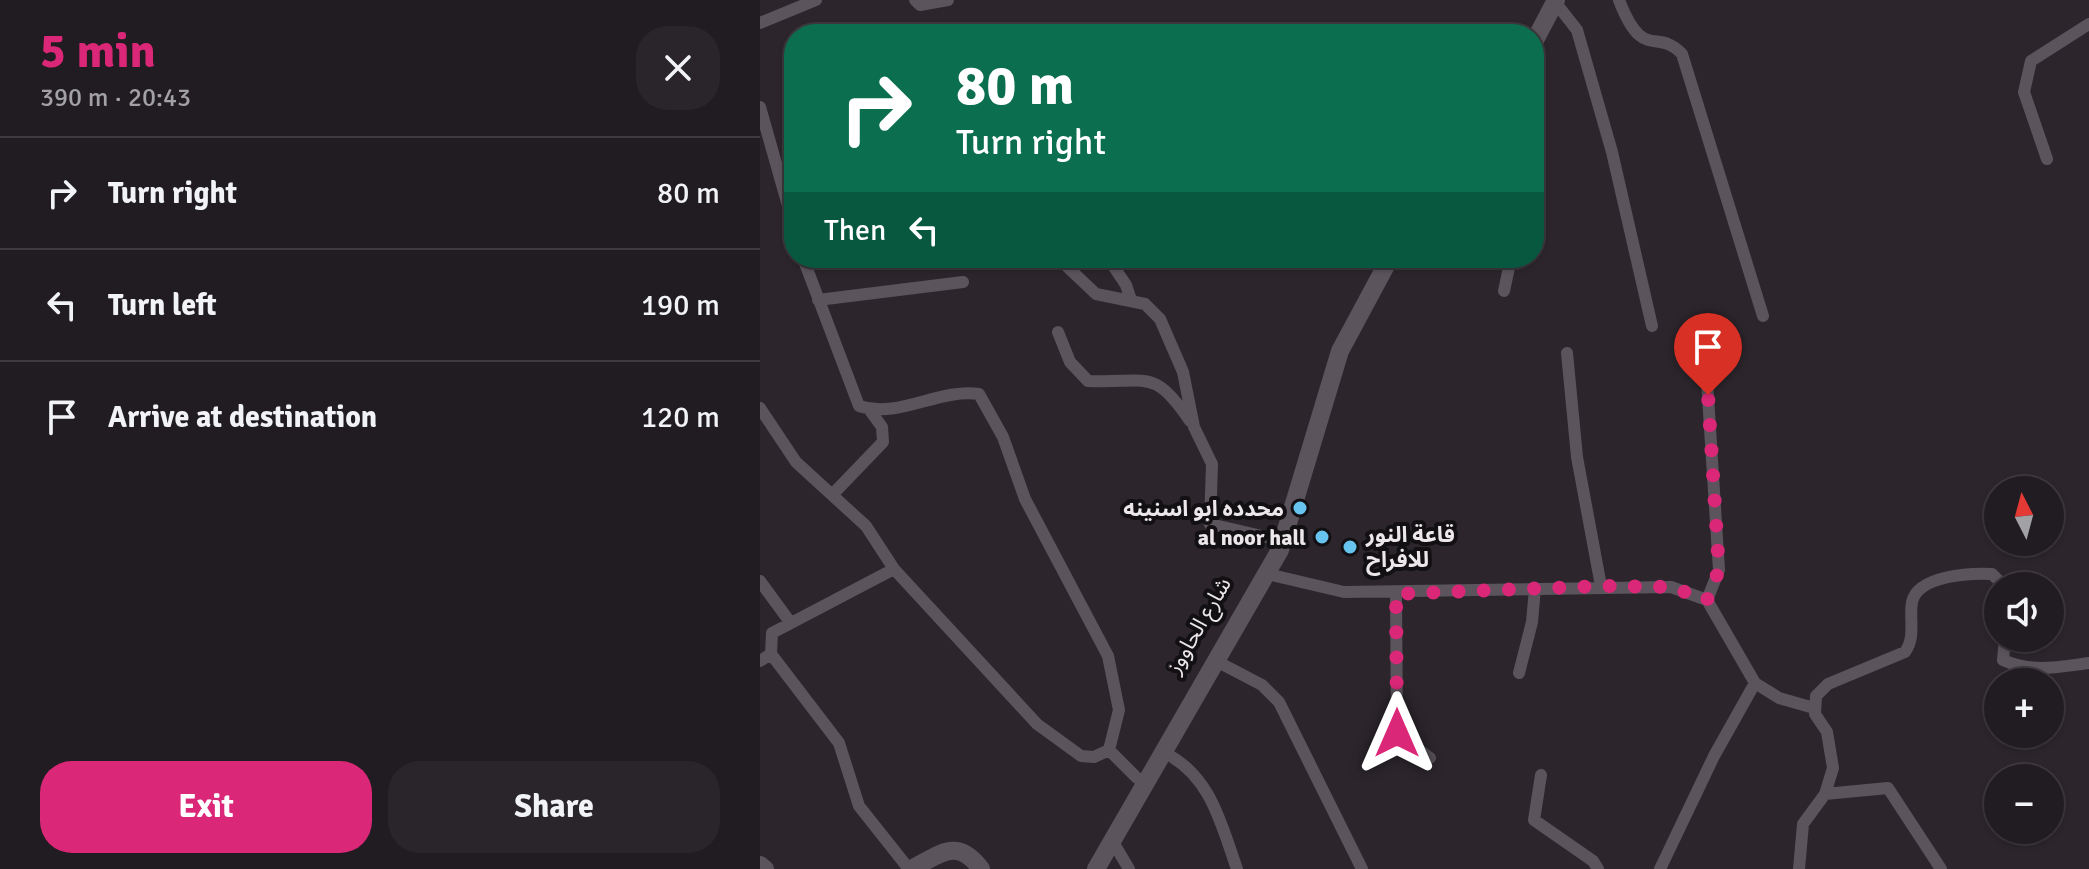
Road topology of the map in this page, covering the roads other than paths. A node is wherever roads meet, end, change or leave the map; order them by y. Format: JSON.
{"nodes":[{"id":1,"x":816,"y":0,"type":"edge"},
{"id":2,"x":915,"y":0,"type":"edge"},
{"id":3,"x":948,"y":0,"type":"edge"},
{"id":4,"x":1619,"y":0,"type":"edge"},
{"id":5,"x":1552,"y":1,"type":"edge"},
{"id":6,"x":760,"y":23,"type":"edge"},
{"id":7,"x":1534,"y":24,"type":"edge"},
{"id":8,"x":1542,"y":24,"type":"edge"},
{"id":9,"x":2089,"y":24,"type":"edge"},
{"id":10,"x":760,"y":107,"type":"edge"},
{"id":11,"x":2047,"y":159,"type":"dead end"},
{"id":12,"x":784,"y":192,"type":"edge"},
{"id":13,"x":807,"y":268,"type":"edge"},
{"id":14,"x":1069,"y":268,"type":"edge"},
{"id":15,"x":1115,"y":268,"type":"edge"},
{"id":16,"x":1371,"y":268,"type":"edge"},
{"id":17,"x":1385,"y":268,"type":"edge"},
{"id":18,"x":1509,"y":268,"type":"edge"},
{"id":19,"x":963,"y":282,"type":"dead end"},
{"id":20,"x":1504,"y":291,"type":"dead end"},
{"id":21,"x":818,"y":300,"type":"junction"},
{"id":22,"x":1131,"y":300,"type":"junction"},
{"id":23,"x":1763,"y":316,"type":"dead end"},
{"id":24,"x":1652,"y":326,"type":"dead end"},
{"id":25,"x":1058,"y":332,"type":"dead end"},
{"id":26,"x":1567,"y":353,"type":"dead end"},
{"id":27,"x":1706,"y":365,"type":"dead end"},
{"id":28,"x":760,"y":408,"type":"edge"},
{"id":29,"x":869,"y":409,"type":"junction"},
{"id":30,"x":1194,"y":427,"type":"junction"},
{"id":31,"x":832,"y":495,"type":"junction"},
{"id":32,"x":1277,"y":540,"type":"junction"},
{"id":33,"x":894,"y":569,"type":"junction"},
{"id":34,"x":1267,"y":574,"type":"junction"},
{"id":35,"x":1984,"y":574,"type":"edge"},
{"id":36,"x":760,"y":581,"type":"edge"},
{"id":37,"x":1601,"y":586,"type":"junction"},
{"id":38,"x":1535,"y":588,"type":"junction"},
{"id":39,"x":1396,"y":594,"type":"junction"},
{"id":40,"x":1707,"y":600,"type":"junction"},
{"id":41,"x":790,"y":622,"type":"junction"},
{"id":42,"x":2004,"y":652,"type":"edge"},
{"id":43,"x":766,"y":657,"type":"edge"},
{"id":44,"x":1218,"y":662,"type":"junction"},
{"id":45,"x":2089,"y":663,"type":"edge"},
{"id":46,"x":1519,"y":673,"type":"dead end"},
{"id":47,"x":1755,"y":683,"type":"junction"},
{"id":48,"x":1814,"y":708,"type":"junction"},
{"id":49,"x":1109,"y":750,"type":"junction"},
{"id":50,"x":1165,"y":753,"type":"junction"},
{"id":51,"x":1430,"y":758,"type":"dead end"},
{"id":52,"x":1541,"y":775,"type":"dead end"},
{"id":53,"x":1137,"y":778,"type":"junction"},
{"id":54,"x":1825,"y":794,"type":"junction"},
{"id":55,"x":1113,"y":842,"type":"junction"},
{"id":56,"x":760,"y":865,"type":"edge"},
{"id":57,"x":765,"y":869,"type":"edge"},
{"id":58,"x":910,"y":869,"type":"edge"},
{"id":59,"x":981,"y":869,"type":"edge"},
{"id":60,"x":1083,"y":869,"type":"edge"},
{"id":61,"x":1096,"y":869,"type":"edge"},
{"id":62,"x":1129,"y":869,"type":"edge"},
{"id":63,"x":1237,"y":869,"type":"edge"},
{"id":64,"x":1362,"y":869,"type":"edge"},
{"id":65,"x":1598,"y":869,"type":"edge"},
{"id":66,"x":1660,"y":869,"type":"edge"},
{"id":67,"x":1799,"y":869,"type":"edge"},
{"id":68,"x":1941,"y":869,"type":"edge"}],
"edges":[{"from":1,"to":6,"type":"street"},
{"from":2,"to":3,"type":"street"},
{"from":4,"to":23,"type":"street"},
{"from":5,"to":7,"type":"main road"},
{"from":5,"to":8,"type":"main road"},
{"from":5,"to":24,"type":"street"},
{"from":9,"to":11,"type":"street"},
{"from":10,"to":12,"type":"street"},
{"from":13,"to":21,"type":"street"},
{"from":14,"to":22,"type":"street"},
{"from":15,"to":22,"type":"street"},
{"from":16,"to":32,"type":"main road","name":"شارع الحاووز"},
{"from":17,"to":32,"type":"main road"},
{"from":18,"to":20,"type":"street"},
{"from":19,"to":21,"type":"street"},
{"from":21,"to":29,"type":"street"},
{"from":22,"to":30,"type":"street"},
{"from":25,"to":30,"type":"street"},
{"from":26,"to":37,"type":"street"},
{"from":27,"to":40,"type":"street"},
{"from":28,"to":31,"type":"street"},
{"from":29,"to":31,"type":"street"},
{"from":29,"to":49,"type":"street"},
{"from":30,"to":32,"type":"street"},
{"from":31,"to":33,"type":"street"},
{"from":32,"to":34,"type":"main road"},
{"from":32,"to":53,"type":"main road","name":"شارع الحاووز"},
{"from":33,"to":41,"type":"street"},
{"from":33,"to":49,"type":"street"},
{"from":34,"to":39,"type":"street"},
{"from":34,"to":44,"type":"main road"},
{"from":35,"to":48,"type":"street"},
{"from":36,"to":41,"type":"street"},
{"from":37,"to":38,"type":"street"},
{"from":37,"to":40,"type":"street"},
{"from":38,"to":39,"type":"street"},
{"from":38,"to":46,"type":"street"},
{"from":39,"to":51,"type":"street"},
{"from":40,"to":47,"type":"street"},
{"from":41,"to":43,"type":"street"},
{"from":42,"to":45,"type":"street"},
{"from":43,"to":58,"type":"street"},
{"from":44,"to":50,"type":"main road"},
{"from":44,"to":64,"type":"street"},
{"from":47,"to":48,"type":"street"},
{"from":47,"to":66,"type":"street"},
{"from":48,"to":54,"type":"street"},
{"from":49,"to":53,"type":"street"},
{"from":50,"to":55,"type":"main road"},
{"from":50,"to":63,"type":"street"},
{"from":52,"to":65,"type":"street"},
{"from":53,"to":60,"type":"main road","name":"شارع الحاووز"},
{"from":54,"to":67,"type":"street"},
{"from":54,"to":68,"type":"street"},
{"from":55,"to":61,"type":"main road"},
{"from":55,"to":62,"type":"street"},
{"from":56,"to":57,"type":"main road"},
{"from":58,"to":59,"type":"main road"}]}
